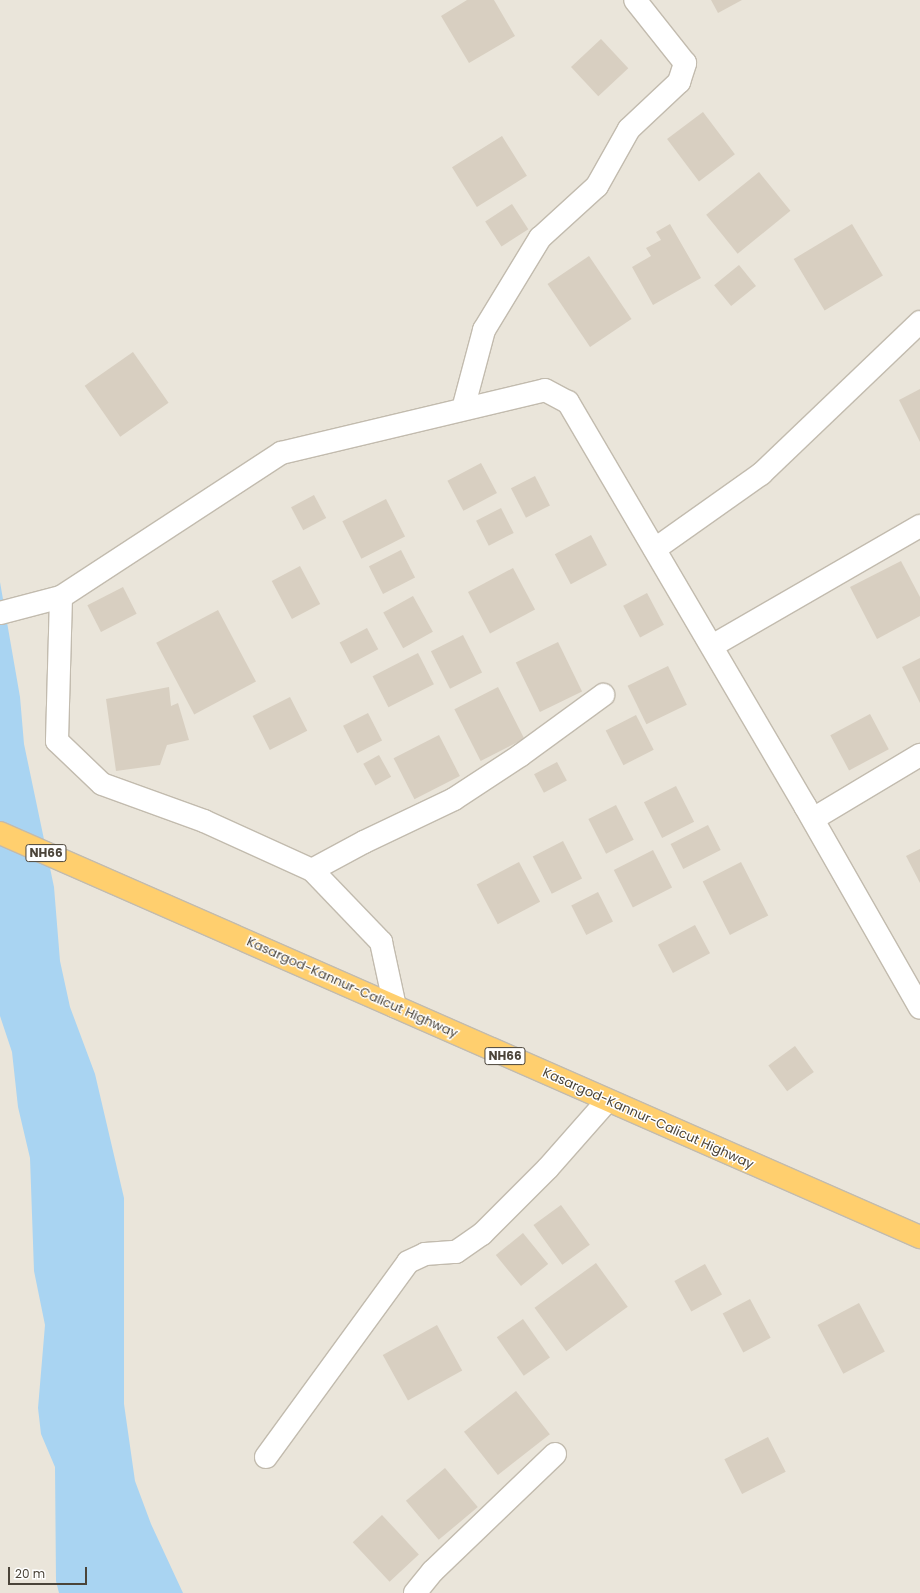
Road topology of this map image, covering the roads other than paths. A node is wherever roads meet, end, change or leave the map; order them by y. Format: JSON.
{"nodes":[{"id":1,"x":635,"y":0,"type":"edge"},
{"id":2,"x":920,"y":322,"type":"edge"},
{"id":3,"x":463,"y":410,"type":"junction"},
{"id":4,"x":920,"y":526,"type":"edge"},
{"id":5,"x":655,"y":549,"type":"junction"},
{"id":6,"x":61,"y":596,"type":"junction"},
{"id":7,"x":8,"y":611,"type":"edge"},
{"id":8,"x":712,"y":646,"type":"junction"},
{"id":9,"x":603,"y":695,"type":"dead end"},
{"id":10,"x":920,"y":755,"type":"edge"},
{"id":11,"x":813,"y":819,"type":"junction"},
{"id":12,"x":0,"y":833,"type":"edge"},
{"id":13,"x":312,"y":870,"type":"junction"},
{"id":14,"x":395,"y":1007,"type":"junction"},
{"id":15,"x":920,"y":1008,"type":"edge"},
{"id":16,"x":607,"y":1101,"type":"junction"},
{"id":17,"x":920,"y":1237,"type":"edge"},
{"id":18,"x":555,"y":1454,"type":"dead end"},
{"id":19,"x":266,"y":1457,"type":"dead end"},
{"id":20,"x":414,"y":1593,"type":"edge"}],
"edges":[{"from":1,"to":3,"type":"street"},
{"from":2,"to":5,"type":"street"},
{"from":3,"to":5,"type":"street"},
{"from":3,"to":6,"type":"street"},
{"from":4,"to":8,"type":"street"},
{"from":5,"to":8,"type":"street"},
{"from":6,"to":7,"type":"street"},
{"from":6,"to":13,"type":"street"},
{"from":8,"to":11,"type":"street"},
{"from":9,"to":13,"type":"street"},
{"from":10,"to":11,"type":"street"},
{"from":11,"to":15,"type":"street"},
{"from":12,"to":14,"type":"highway","name":"Kasargod-Kannur-Calicut Highway","number":"NH66"},
{"from":13,"to":14,"type":"street"},
{"from":14,"to":16,"type":"highway","name":"Kasargod-Kannur-Calicut Highway","number":"NH66"},
{"from":16,"to":17,"type":"highway","name":"Kasargod-Kannur-Calicut Highway","number":"NH66"},
{"from":16,"to":19,"type":"street"},
{"from":18,"to":20,"type":"street"}]}
